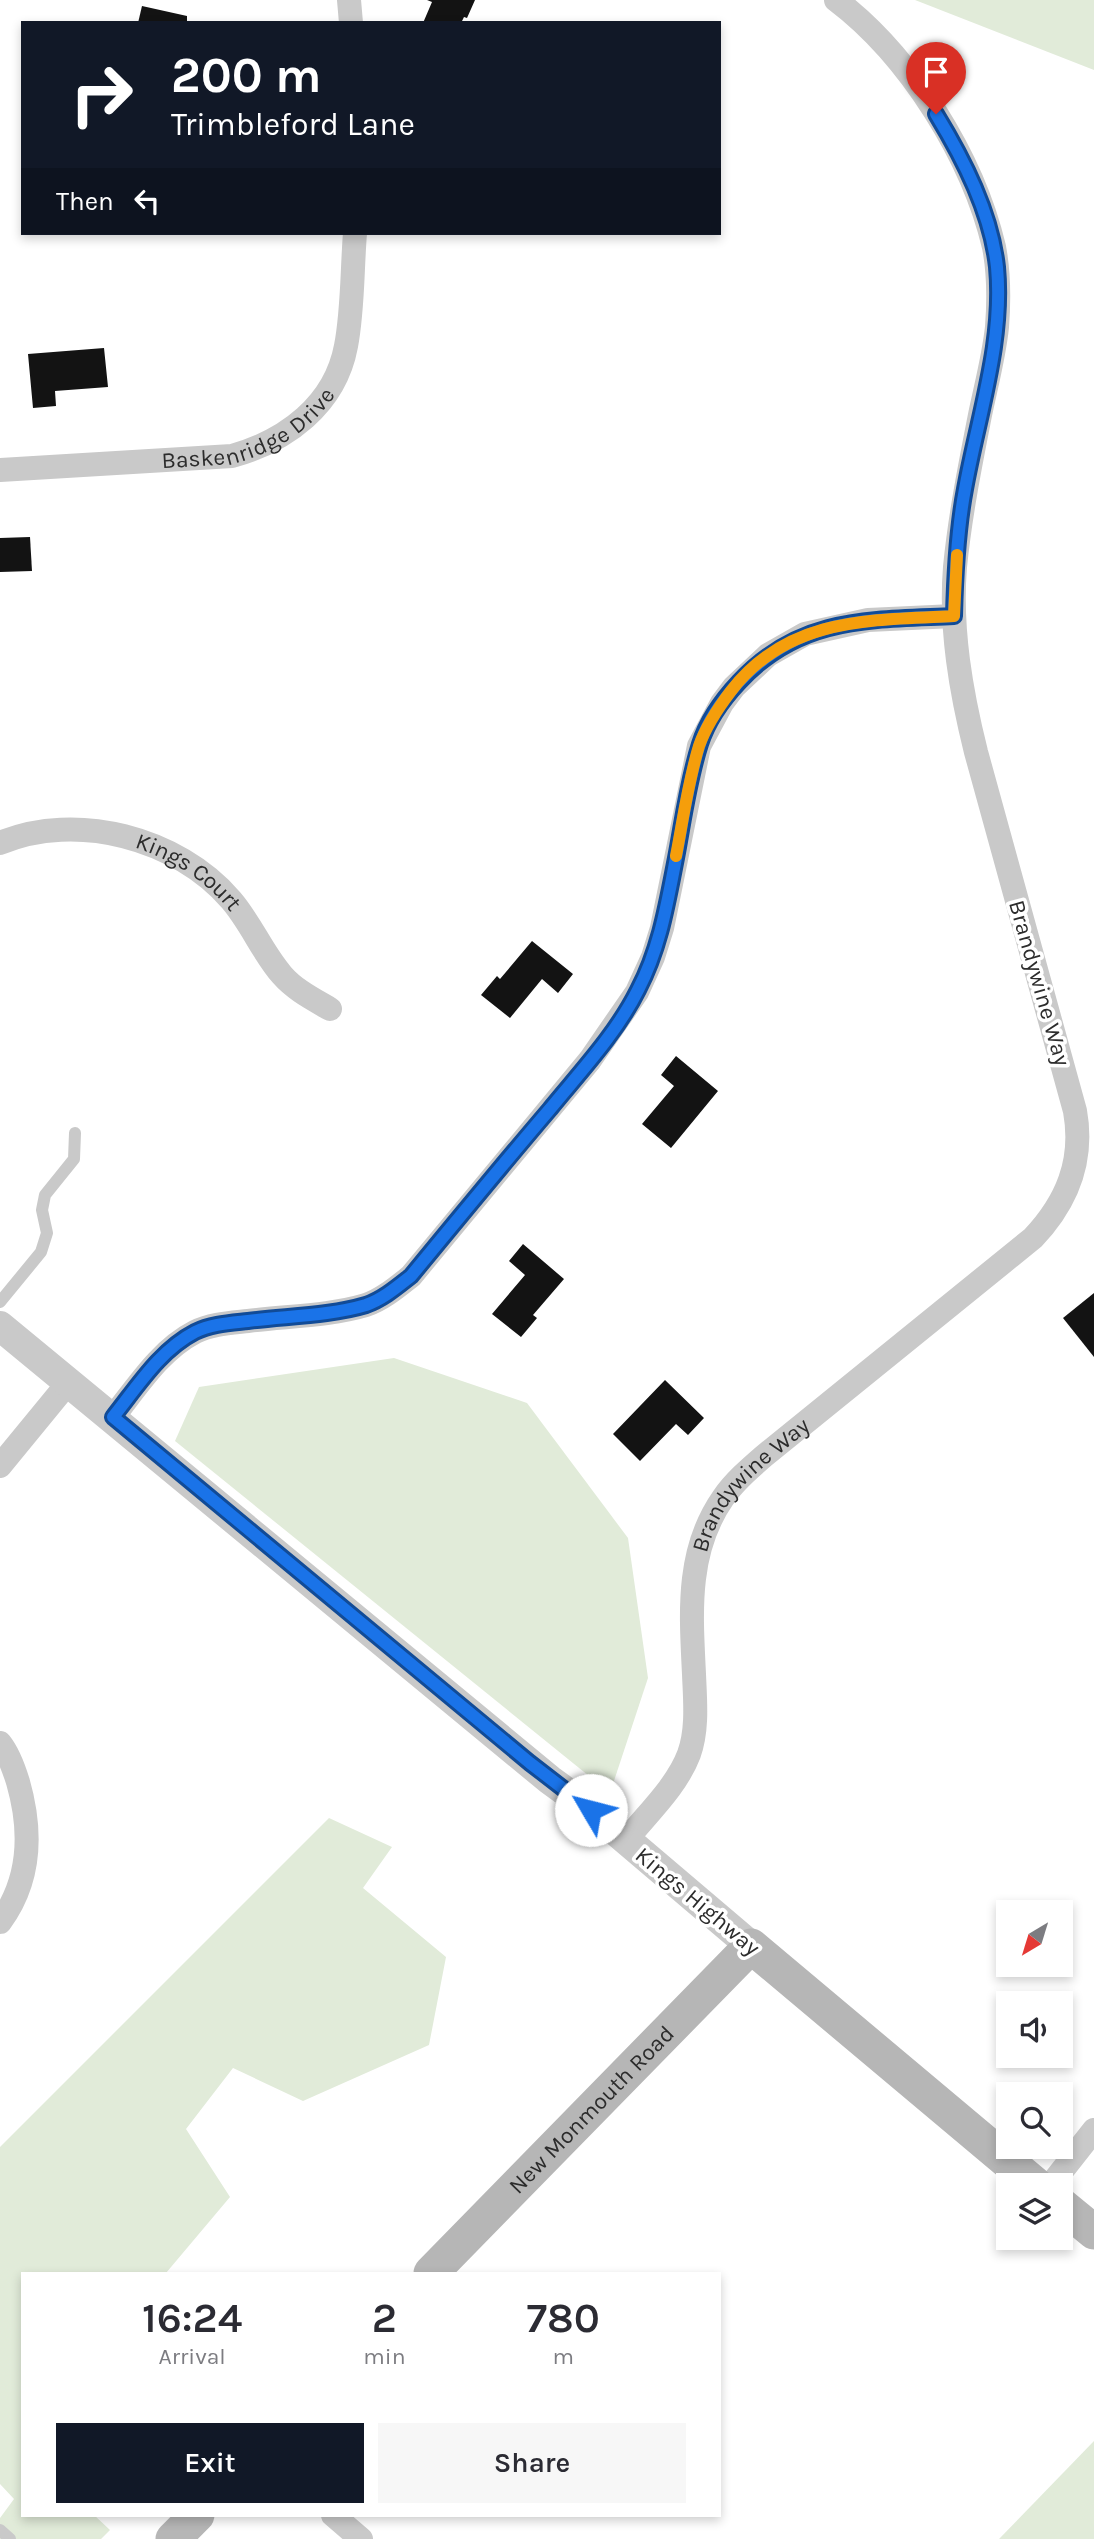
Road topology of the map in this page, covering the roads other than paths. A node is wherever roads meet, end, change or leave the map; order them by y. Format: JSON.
{"nodes":[{"id":1,"x":349,"y":0,"type":"edge"},
{"id":2,"x":836,"y":0,"type":"edge"},
{"id":3,"x":351,"y":21,"type":"edge"},
{"id":4,"x":355,"y":235,"type":"edge"},
{"id":5,"x":0,"y":470,"type":"edge"},
{"id":6,"x":954,"y":616,"type":"junction"},
{"id":7,"x":0,"y":843,"type":"edge"},
{"id":8,"x":330,"y":1010,"type":"dead end"},
{"id":9,"x":75,"y":1133,"type":"dead end"},
{"id":10,"x":0,"y":1302,"type":"edge"},
{"id":11,"x":0,"y":1326,"type":"edge"},
{"id":12,"x":68,"y":1383,"type":"junction"},
{"id":13,"x":113,"y":1417,"type":"junction"},
{"id":14,"x":0,"y":1466,"type":"edge"},
{"id":15,"x":0,"y":1743,"type":"edge"},
{"id":16,"x":626,"y":1840,"type":"junction"},
{"id":17,"x":0,"y":1922,"type":"edge"},
{"id":18,"x":751,"y":1946,"type":"junction"},
{"id":19,"x":1094,"y":2130,"type":"edge"},
{"id":20,"x":1022,"y":2173,"type":"edge"},
{"id":21,"x":1060,"y":2173,"type":"edge"},
{"id":22,"x":1073,"y":2215,"type":"edge"},
{"id":23,"x":1094,"y":2232,"type":"edge"},
{"id":24,"x":432,"y":2272,"type":"edge"},
{"id":25,"x":195,"y":2517,"type":"edge"},
{"id":26,"x":335,"y":2517,"type":"edge"},
{"id":27,"x":0,"y":2529,"type":"edge"},
{"id":28,"x":10,"y":2539,"type":"edge"},
{"id":29,"x":173,"y":2539,"type":"edge"},
{"id":30,"x":361,"y":2539,"type":"edge"}],
"edges":[{"from":1,"to":3,"type":"street"},
{"from":2,"to":6,"type":"street","name":"Brandywine Way"},
{"from":4,"to":5,"type":"street","name":"Baskenridge Drive"},
{"from":6,"to":13,"type":"street"},
{"from":6,"to":16,"type":"street","name":"Brandywine Way"},
{"from":7,"to":8,"type":"street","name":"Kings Court"},
{"from":9,"to":10,"type":"lane"},
{"from":11,"to":12,"type":"street","name":"Kings Highway"},
{"from":12,"to":13,"type":"street","name":"Kings Highway"},
{"from":12,"to":14,"type":"street"},
{"from":13,"to":16,"type":"street","name":"Kings Highway"},
{"from":15,"to":17,"type":"street"},
{"from":16,"to":18,"type":"street","name":"Kings Highway"},
{"from":18,"to":20,"type":"main road","name":"Kings Highway"},
{"from":18,"to":24,"type":"main road","name":"New Monmouth Road"},
{"from":19,"to":21,"type":"street"},
{"from":22,"to":23,"type":"main road"},
{"from":25,"to":29,"type":"main road"},
{"from":26,"to":30,"type":"street"},
{"from":27,"to":28,"type":"lane"}]}
